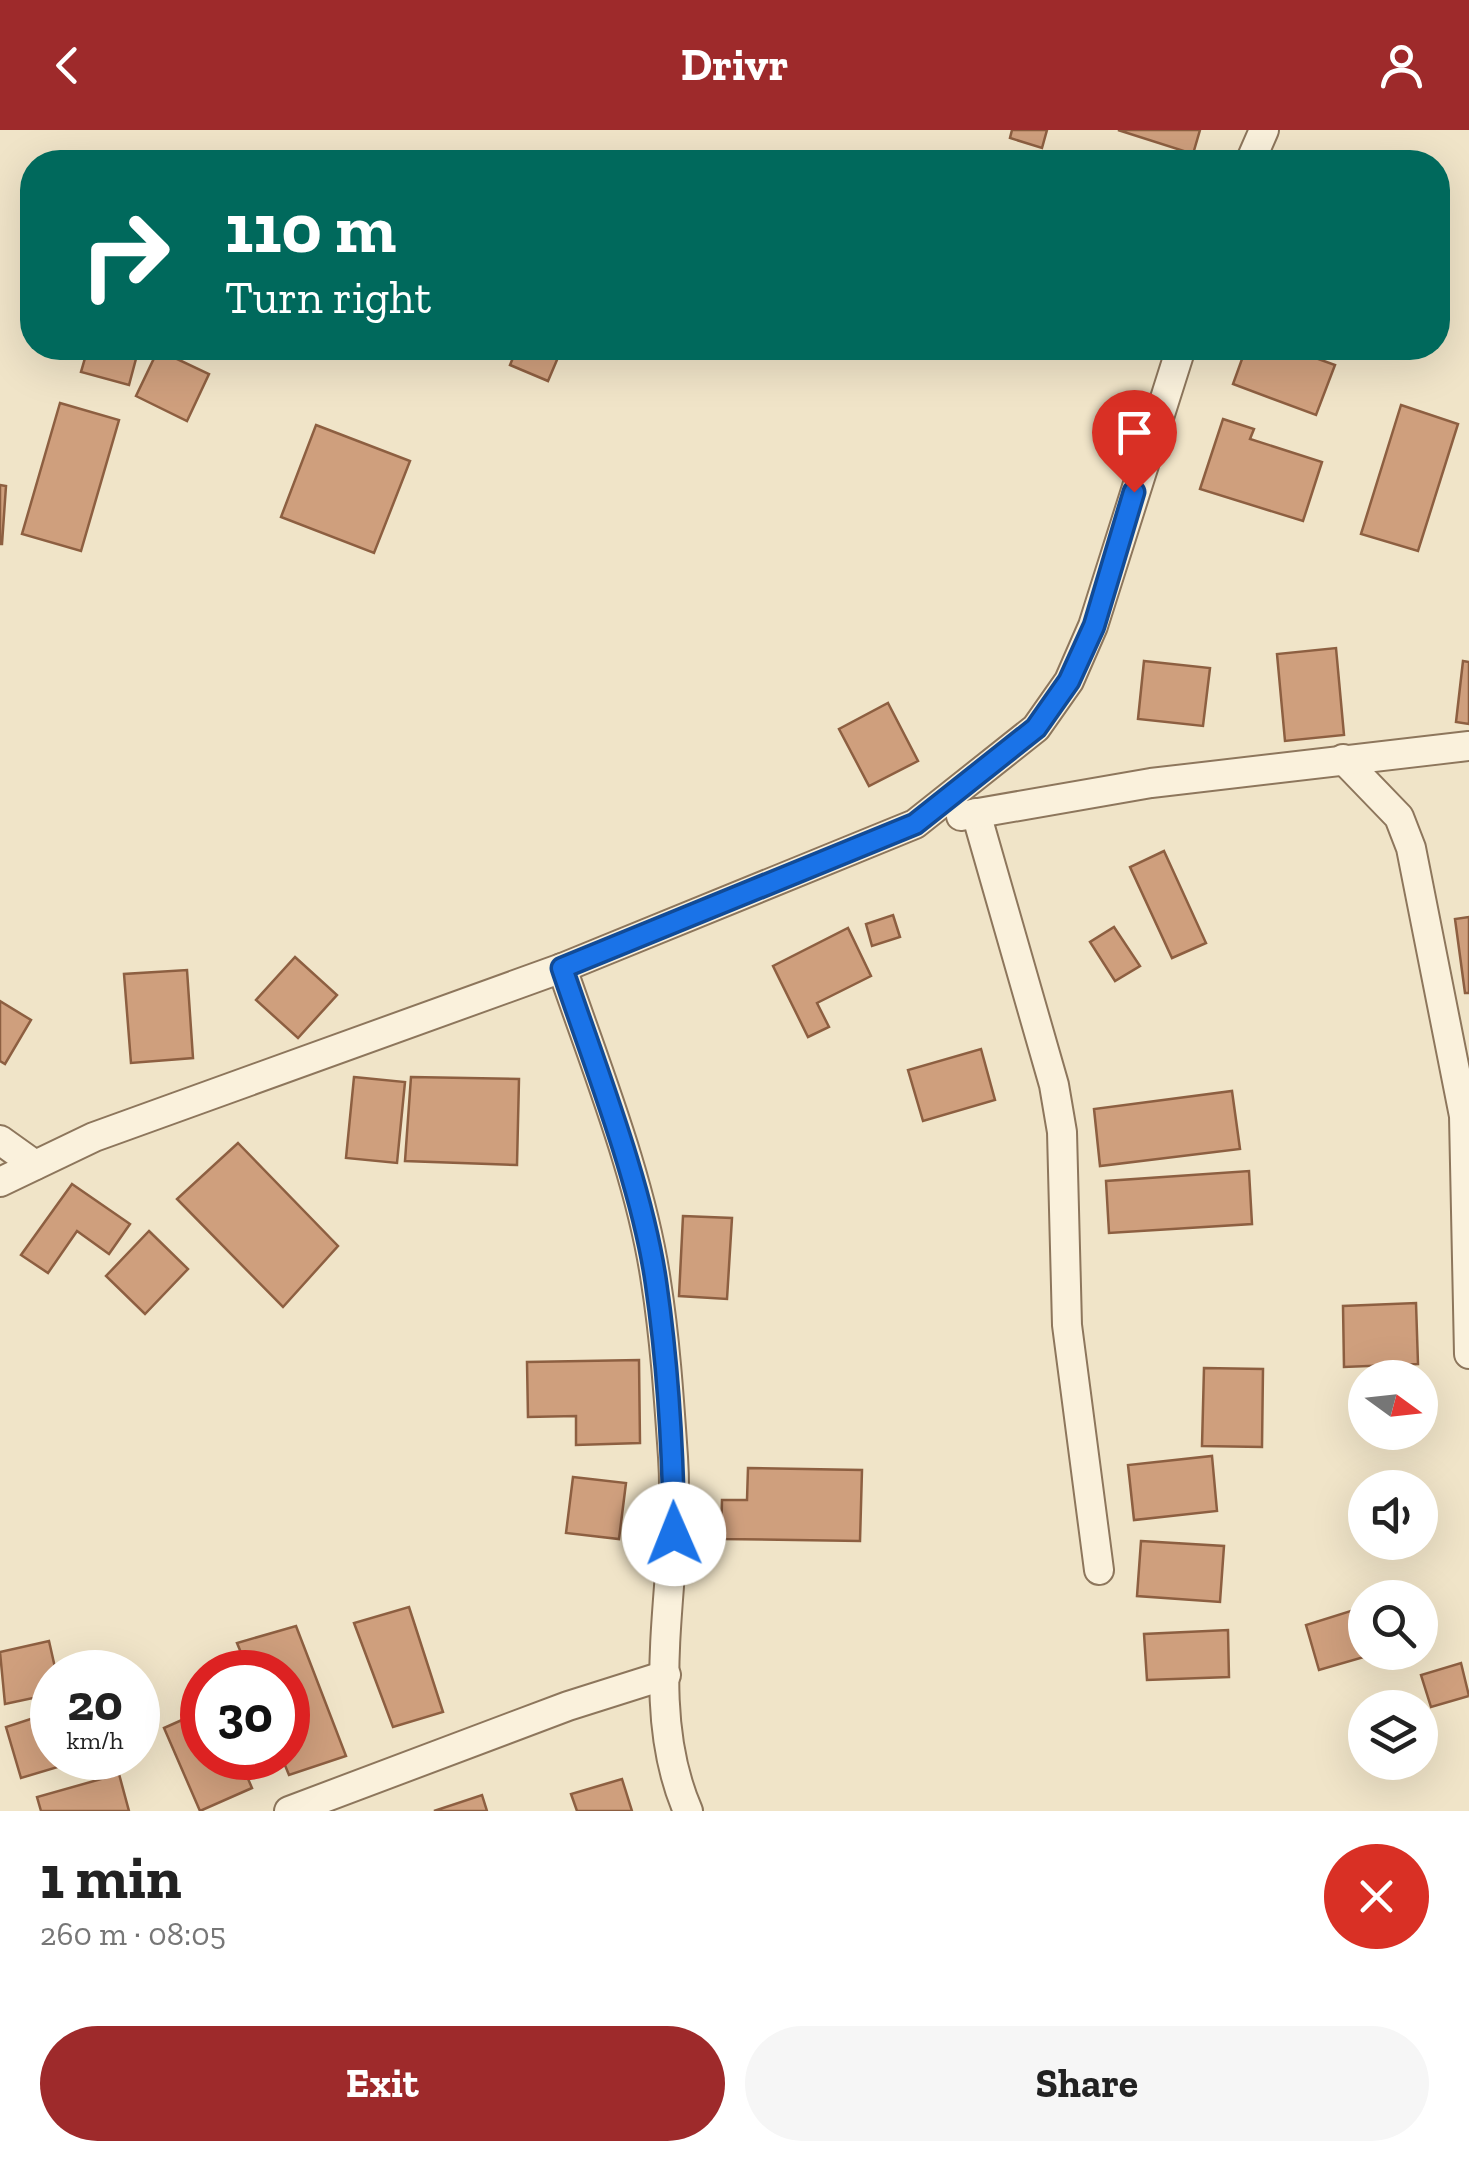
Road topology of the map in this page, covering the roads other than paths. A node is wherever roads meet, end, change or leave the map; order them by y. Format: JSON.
{"nodes":[{"id":1,"x":1178,"y":360,"type":"edge"},
{"id":2,"x":1469,"y":746,"type":"edge"},
{"id":3,"x":1343,"y":759,"type":"junction"},
{"id":4,"x":976,"y":813,"type":"junction"},
{"id":5,"x":915,"y":824,"type":"junction"},
{"id":6,"x":562,"y":968,"type":"junction"},
{"id":7,"x":0,"y":1140,"type":"edge"},
{"id":8,"x":35,"y":1165,"type":"junction"},
{"id":9,"x":0,"y":1182,"type":"edge"},
{"id":10,"x":1469,"y":1354,"type":"edge"},
{"id":11,"x":1099,"y":1570,"type":"dead end"},
{"id":12,"x":666,"y":1675,"type":"junction"},
{"id":13,"x":289,"y":1811,"type":"edge"},
{"id":14,"x":688,"y":1811,"type":"edge"}],
"edges":[{"from":1,"to":5,"type":"street"},
{"from":2,"to":3,"type":"street"},
{"from":3,"to":4,"type":"street"},
{"from":3,"to":10,"type":"street"},
{"from":4,"to":5,"type":"street"},
{"from":4,"to":11,"type":"street"},
{"from":5,"to":6,"type":"street"},
{"from":6,"to":8,"type":"street"},
{"from":6,"to":12,"type":"street"},
{"from":7,"to":8,"type":"street"},
{"from":8,"to":9,"type":"street"},
{"from":12,"to":13,"type":"street"},
{"from":12,"to":14,"type":"street"}]}
